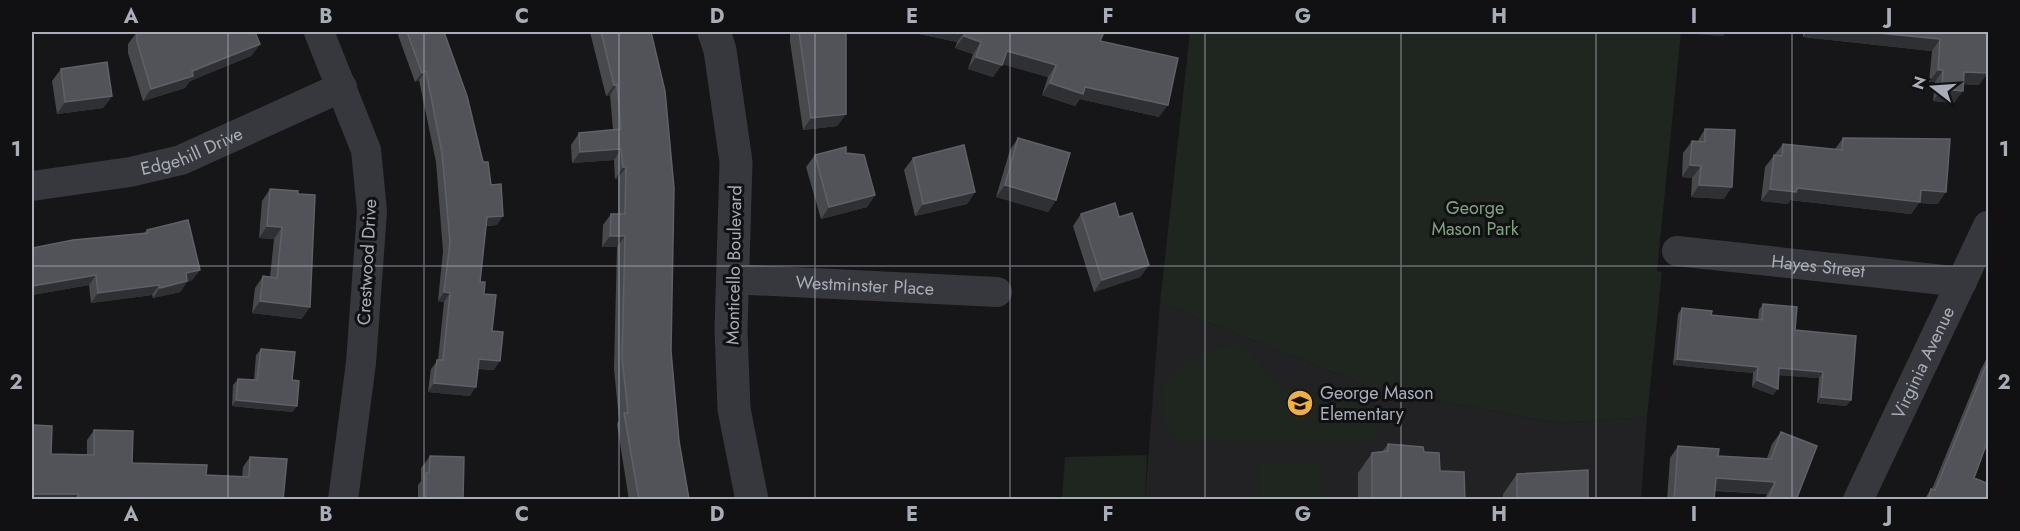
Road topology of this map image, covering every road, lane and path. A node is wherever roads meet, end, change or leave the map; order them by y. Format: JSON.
{"nodes":[{"id":1,"x":319,"y":32,"type":"edge"},
{"id":2,"x":714,"y":32,"type":"edge"},
{"id":3,"x":342,"y":87,"type":"junction"},
{"id":4,"x":32,"y":186,"type":"edge"},
{"id":5,"x":1989,"y":226,"type":"edge"},
{"id":6,"x":1677,"y":251,"type":"dead end"},
{"id":7,"x":731,"y":279,"type":"junction"},
{"id":8,"x":1962,"y":282,"type":"junction"},
{"id":9,"x":997,"y":292,"type":"dead end"},
{"id":10,"x":343,"y":500,"type":"edge"},
{"id":11,"x":752,"y":500,"type":"edge"},
{"id":12,"x":1858,"y":500,"type":"edge"}],
"edges":[{"from":1,"to":3,"type":"street","name":"Crestwood Drive"},
{"from":2,"to":7,"type":"street","name":"Monticello Boulevard"},
{"from":3,"to":4,"type":"street","name":"Edgehill Drive"},
{"from":3,"to":10,"type":"street","name":"Crestwood Drive"},
{"from":5,"to":8,"type":"street","name":"Virginia Avenue"},
{"from":6,"to":8,"type":"street","name":"Hayes Street"},
{"from":7,"to":9,"type":"street","name":"Westminster Place"},
{"from":7,"to":11,"type":"street","name":"Monticello Boulevard"},
{"from":8,"to":12,"type":"street","name":"Virginia Avenue"}]}
